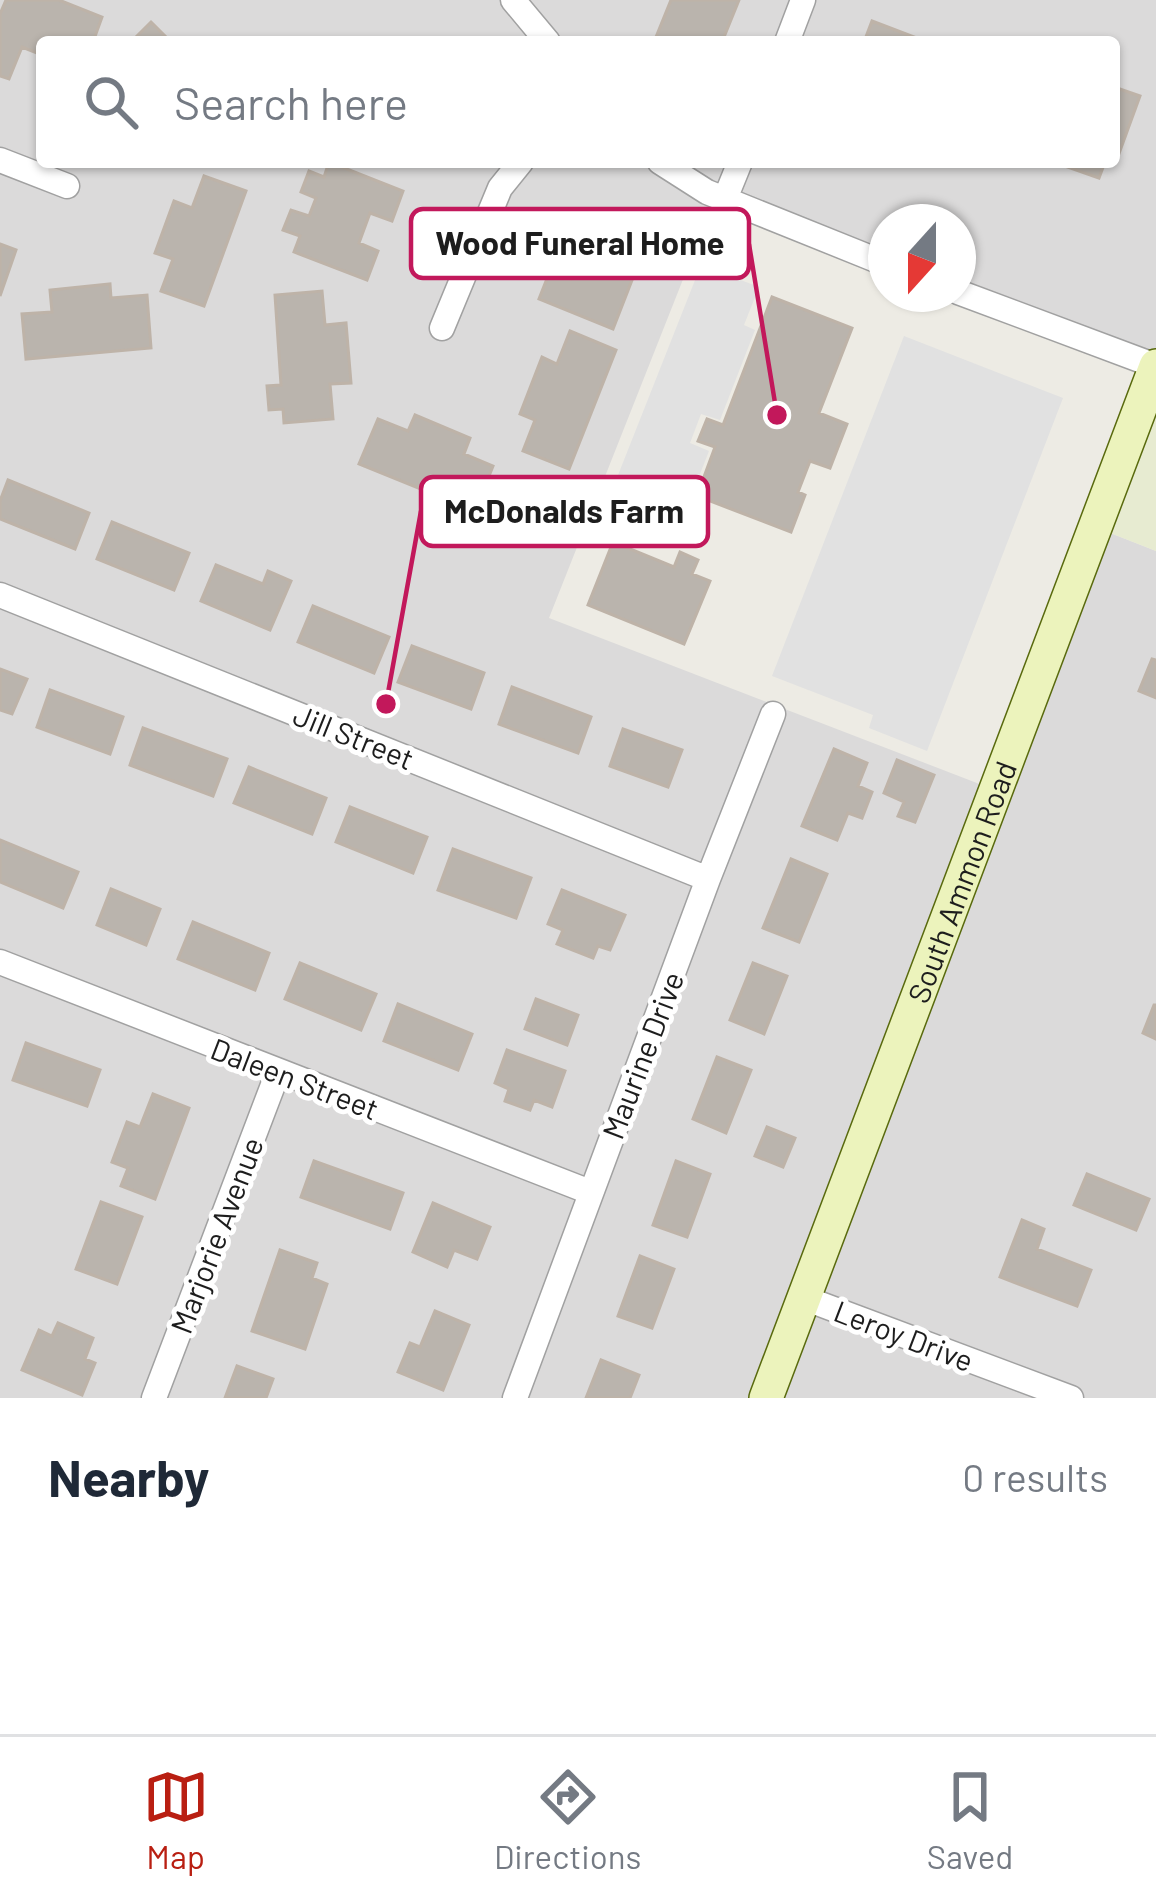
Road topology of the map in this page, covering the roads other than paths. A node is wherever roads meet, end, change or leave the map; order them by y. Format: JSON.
{"nodes":[{"id":1,"x":513,"y":0,"type":"edge"},
{"id":2,"x":803,"y":0,"type":"edge"},
{"id":3,"x":543,"y":36,"type":"edge"},
{"id":4,"x":789,"y":36,"type":"edge"},
{"id":5,"x":0,"y":160,"type":"edge"},
{"id":6,"x":515,"y":168,"type":"edge"},
{"id":7,"x":669,"y":168,"type":"edge"},
{"id":8,"x":738,"y":168,"type":"edge"},
{"id":9,"x":67,"y":186,"type":"dead end"},
{"id":10,"x":725,"y":199,"type":"junction"},
{"id":11,"x":868,"y":257,"type":"edge"},
{"id":12,"x":976,"y":299,"type":"edge"},
{"id":13,"x":442,"y":328,"type":"dead end"},
{"id":14,"x":1156,"y":366,"type":"edge"},
{"id":15,"x":0,"y":595,"type":"edge"},
{"id":16,"x":773,"y":714,"type":"dead end"},
{"id":17,"x":708,"y":879,"type":"junction"},
{"id":18,"x":0,"y":962,"type":"edge"},
{"id":19,"x":278,"y":1072,"type":"junction"},
{"id":20,"x":590,"y":1192,"type":"junction"},
{"id":21,"x":805,"y":1298,"type":"junction"},
{"id":22,"x":154,"y":1398,"type":"edge"},
{"id":23,"x":515,"y":1398,"type":"edge"},
{"id":24,"x":766,"y":1398,"type":"edge"},
{"id":25,"x":1071,"y":1398,"type":"edge"}],
"edges":[{"from":1,"to":3,"type":"street"},
{"from":2,"to":4,"type":"street"},
{"from":5,"to":9,"type":"street"},
{"from":6,"to":13,"type":"street"},
{"from":7,"to":10,"type":"street"},
{"from":8,"to":10,"type":"street"},
{"from":10,"to":11,"type":"street"},
{"from":12,"to":14,"type":"street"},
{"from":14,"to":21,"type":"main road","name":"South Ammon Road"},
{"from":15,"to":17,"type":"street","name":"Jill Street"},
{"from":16,"to":17,"type":"street","name":"Maurine Drive"},
{"from":17,"to":20,"type":"street","name":"Maurine Drive"},
{"from":18,"to":19,"type":"street","name":"Daleen Street"},
{"from":19,"to":20,"type":"street","name":"Daleen Street"},
{"from":19,"to":22,"type":"street","name":"Marjorie Avenue"},
{"from":20,"to":23,"type":"street","name":"Maurine Drive"},
{"from":21,"to":24,"type":"main road","name":"South Ammon Road"},
{"from":21,"to":25,"type":"street","name":"Leroy Drive"}]}
